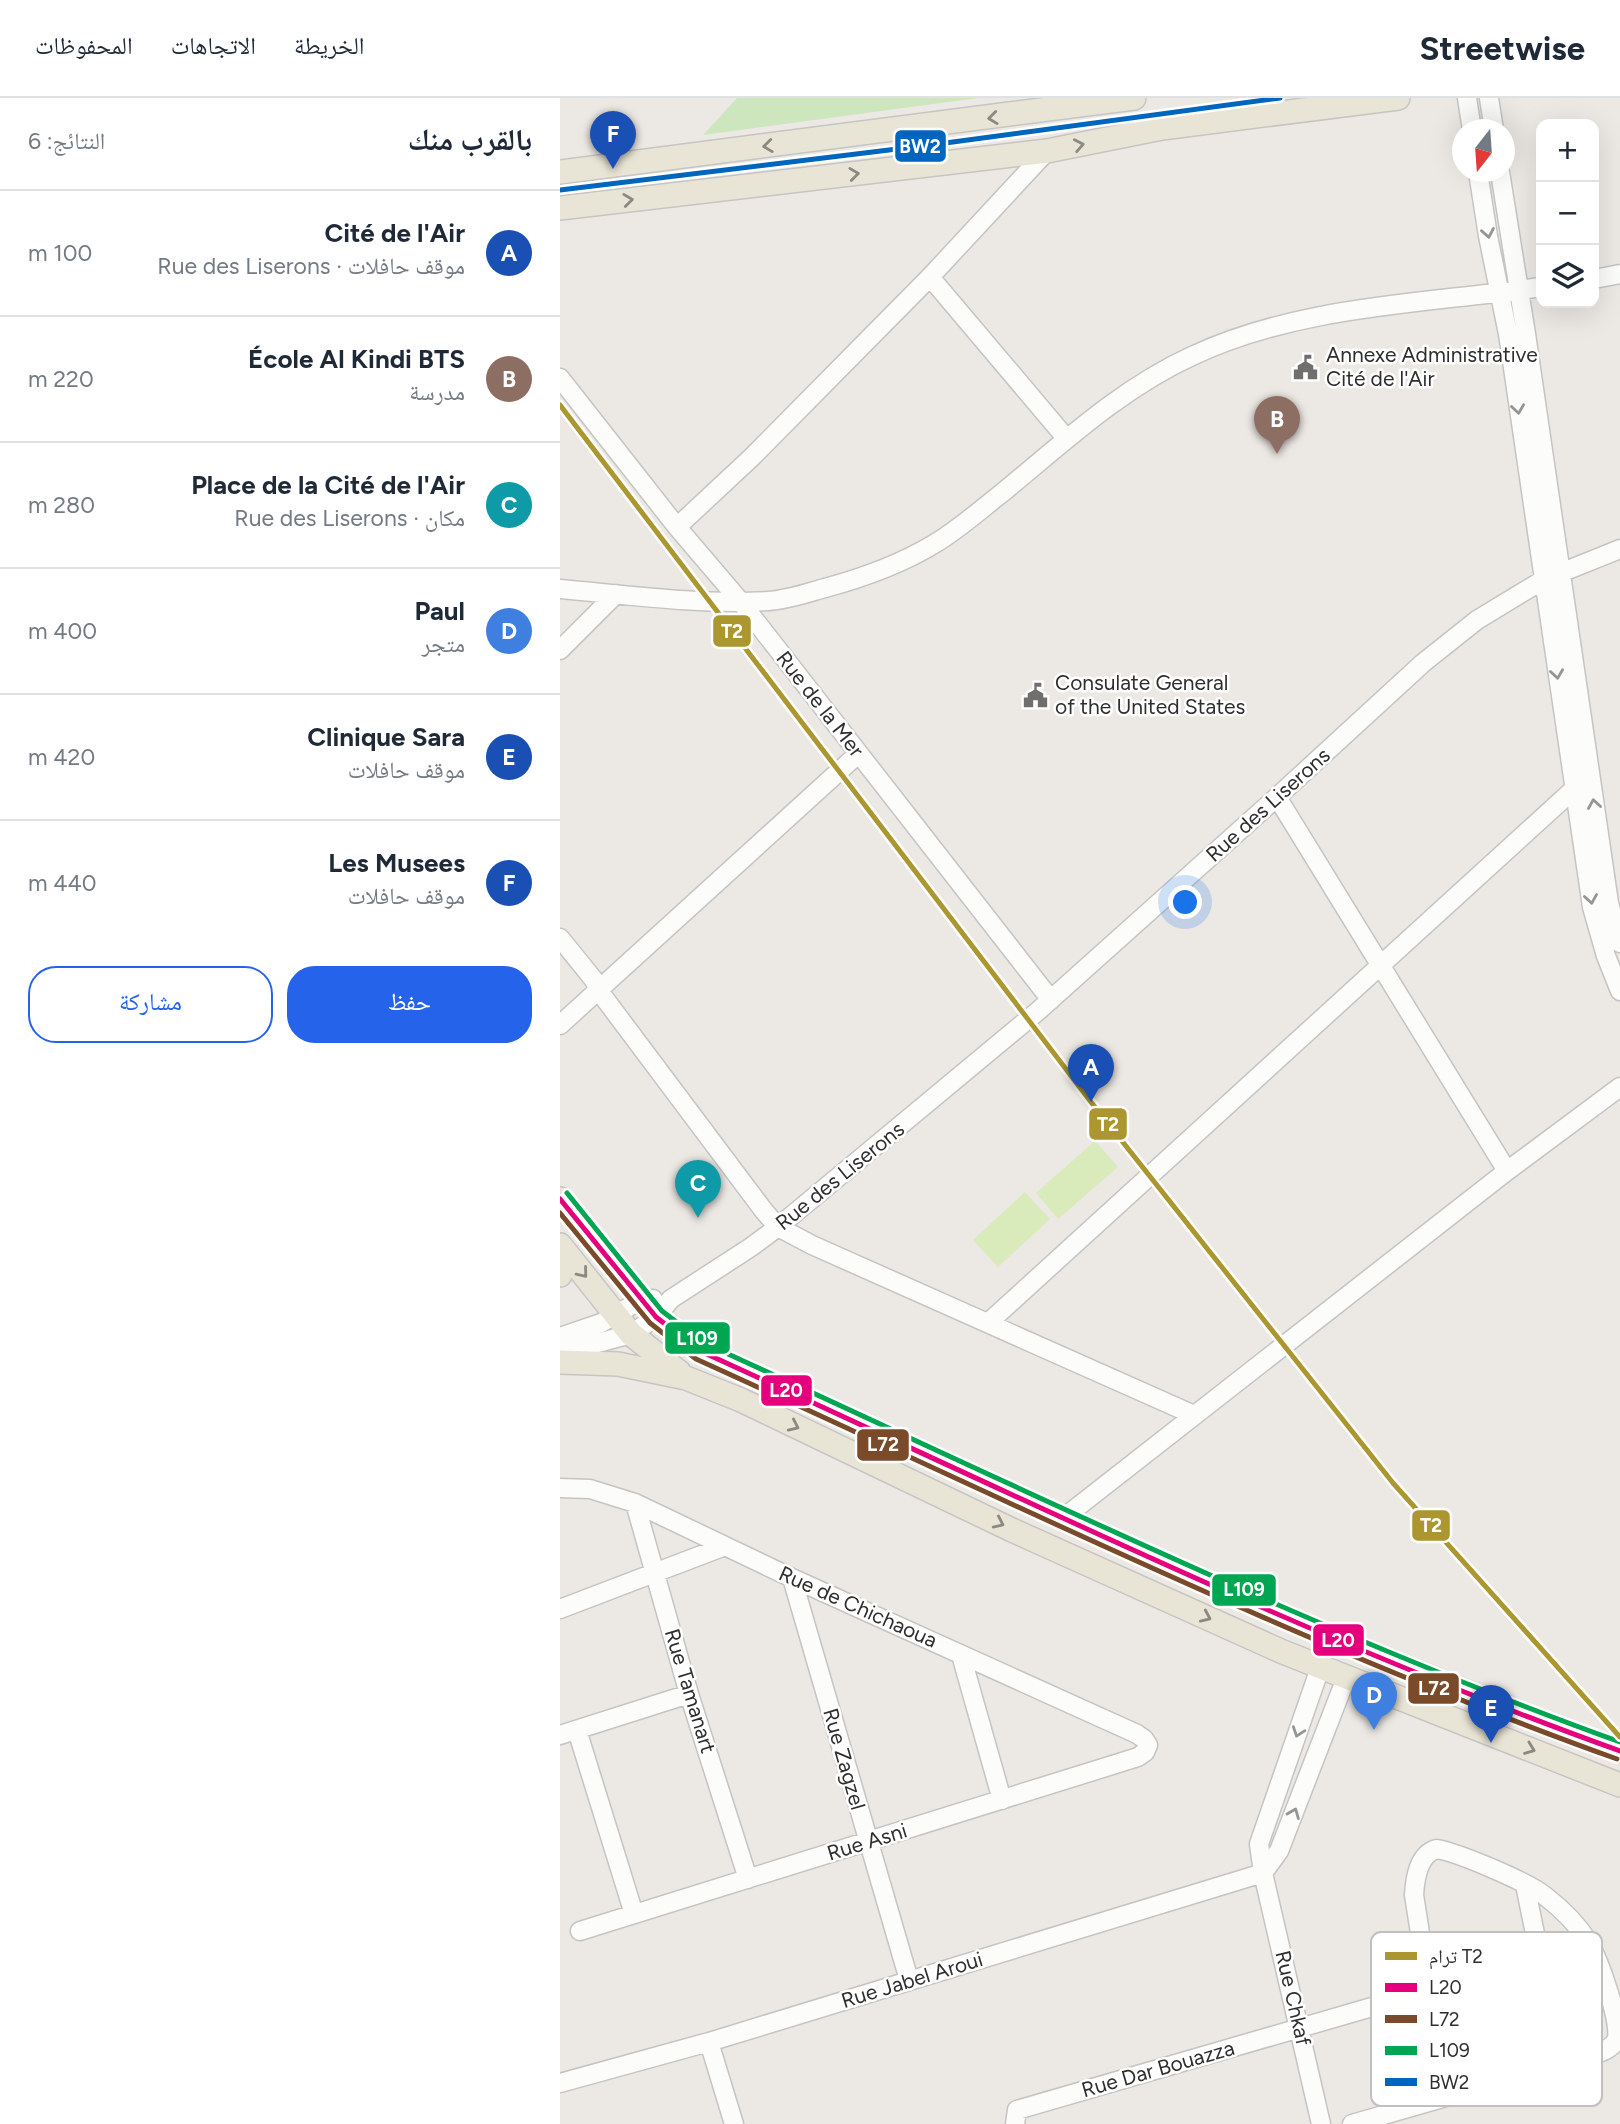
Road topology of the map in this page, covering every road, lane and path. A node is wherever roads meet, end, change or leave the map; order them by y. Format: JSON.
{"nodes":[{"id":1,"x":1134,"y":98,"type":"edge"},
{"id":2,"x":1398,"y":98,"type":"edge"},
{"id":3,"x":1467,"y":98,"type":"edge"},
{"id":4,"x":1489,"y":98,"type":"edge"},
{"id":5,"x":1470,"y":119,"type":"edge"},
{"id":6,"x":1492,"y":119,"type":"edge"},
{"id":7,"x":1047,"y":151,"type":"junction"},
{"id":8,"x":560,"y":172,"type":"edge"},
{"id":9,"x":1481,"y":182,"type":"edge"},
{"id":10,"x":1501,"y":182,"type":"edge"},
{"id":11,"x":560,"y":208,"type":"edge"},
{"id":12,"x":1620,"y":274,"type":"edge"},
{"id":13,"x":930,"y":277,"type":"junction"},
{"id":14,"x":1599,"y":278,"type":"edge"},
{"id":15,"x":1536,"y":288,"type":"edge"},
{"id":16,"x":1509,"y":292,"type":"junction"},
{"id":17,"x":560,"y":378,"type":"edge"},
{"id":18,"x":1066,"y":438,"type":"junction"},
{"id":19,"x":677,"y":527,"type":"junction"},
{"id":20,"x":1620,"y":549,"type":"edge"},
{"id":21,"x":1560,"y":572,"type":"junction"},
{"id":22,"x":1543,"y":580,"type":"junction"},
{"id":23,"x":560,"y":589,"type":"edge"},
{"id":24,"x":616,"y":594,"type":"junction"},
{"id":25,"x":740,"y":601,"type":"junction"},
{"id":26,"x":560,"y":650,"type":"edge"},
{"id":27,"x":858,"y":754,"type":"junction"},
{"id":28,"x":1574,"y":789,"type":"junction"},
{"id":29,"x":1277,"y":797,"type":"junction"},
{"id":30,"x":560,"y":938,"type":"edge"},
{"id":31,"x":1620,"y":943,"type":"edge"},
{"id":32,"x":1380,"y":966,"type":"junction"},
{"id":33,"x":598,"y":991,"type":"junction"},
{"id":34,"x":1620,"y":991,"type":"edge"},
{"id":35,"x":1051,"y":1000,"type":"junction"},
{"id":36,"x":560,"y":1025,"type":"edge"},
{"id":37,"x":1620,"y":1087,"type":"edge"},
{"id":38,"x":1507,"y":1171,"type":"junction"},
{"id":39,"x":560,"y":1199,"type":"edge"},
{"id":40,"x":778,"y":1227,"type":"junction"},
{"id":41,"x":560,"y":1245,"type":"edge"},
{"id":42,"x":649,"y":1309,"type":"junction"},
{"id":43,"x":615,"y":1314,"type":"junction"},
{"id":44,"x":988,"y":1323,"type":"junction"},
{"id":45,"x":631,"y":1334,"type":"junction"},
{"id":46,"x":560,"y":1337,"type":"edge"},
{"id":47,"x":560,"y":1353,"type":"edge"},
{"id":48,"x":560,"y":1362,"type":"edge"},
{"id":49,"x":686,"y":1378,"type":"junction"},
{"id":50,"x":1194,"y":1415,"type":"junction"},
{"id":51,"x":560,"y":1489,"type":"edge"},
{"id":52,"x":635,"y":1503,"type":"junction"},
{"id":53,"x":1062,"y":1518,"type":"junction"},
{"id":54,"x":725,"y":1546,"type":"junction"},
{"id":55,"x":654,"y":1572,"type":"junction"},
{"id":56,"x":792,"y":1578,"type":"junction"},
{"id":57,"x":560,"y":1609,"type":"edge"},
{"id":58,"x":961,"y":1655,"type":"junction"},
{"id":59,"x":1320,"y":1668,"type":"junction"},
{"id":60,"x":1346,"y":1678,"type":"junction"},
{"id":61,"x":689,"y":1694,"type":"junction"},
{"id":62,"x":569,"y":1732,"type":"edge"},
{"id":63,"x":1148,"y":1745,"type":"joint"},
{"id":64,"x":1620,"y":1751,"type":"edge"},
{"id":65,"x":1620,"y":1785,"type":"edge"},
{"id":66,"x":1002,"y":1800,"type":"junction"},
{"id":67,"x":867,"y":1842,"type":"junction"},
{"id":68,"x":1263,"y":1873,"type":"junction"},
{"id":69,"x":748,"y":1879,"type":"junction"},
{"id":70,"x":1525,"y":1885,"type":"junction"},
{"id":71,"x":634,"y":1914,"type":"junction"},
{"id":72,"x":580,"y":1931,"type":"dead end"},
{"id":73,"x":1420,"y":1932,"type":"edge"},
{"id":74,"x":1535,"y":1932,"type":"edge"},
{"id":75,"x":1580,"y":1932,"type":"edge"},
{"id":76,"x":1602,"y":1977,"type":"edge"},
{"id":77,"x":909,"y":1980,"type":"junction"},
{"id":78,"x":1371,"y":2007,"type":"edge"},
{"id":79,"x":1300,"y":2028,"type":"junction"},
{"id":80,"x":709,"y":2042,"type":"junction"},
{"id":81,"x":1602,"y":2051,"type":"edge"},
{"id":82,"x":560,"y":2083,"type":"edge"},
{"id":83,"x":1413,"y":2106,"type":"edge"},
{"id":84,"x":1016,"y":2117,"type":"edge"},
{"id":85,"x":734,"y":2124,"type":"edge"},
{"id":86,"x":1321,"y":2124,"type":"edge"},
{"id":87,"x":1352,"y":2124,"type":"edge"}],
"edges":[{"from":1,"to":8,"type":"main road","one_way":true},
{"from":7,"to":2,"type":"main road","one_way":true},
{"from":3,"to":5,"type":"street"},
{"from":4,"to":6,"type":"street"},
{"from":11,"to":7,"type":"main road","one_way":true},
{"from":7,"to":13,"type":"street"},
{"from":9,"to":16,"type":"street","one_way":true},
{"from":10,"to":16,"type":"street"},
{"from":12,"to":14,"type":"street"},
{"from":13,"to":18,"type":"street"},
{"from":13,"to":19,"type":"street"},
{"from":15,"to":16,"type":"street"},
{"from":16,"to":18,"type":"street"},
{"from":16,"to":21,"type":"street"},
{"from":16,"to":22,"type":"street","one_way":true},
{"from":17,"to":19,"type":"street","name":"Rue de la Mer"},
{"from":18,"to":25,"type":"street"},
{"from":19,"to":25,"type":"street","name":"Rue de la Mer"},
{"from":20,"to":21,"type":"street","name":"Rue des Liserons"},
{"from":21,"to":22,"type":"street","name":"Rue des Liserons"},
{"from":31,"to":21,"type":"street","one_way":true},
{"from":22,"to":28,"type":"street","one_way":true},
{"from":22,"to":29,"type":"street","name":"Rue des Liserons"},
{"from":23,"to":24,"type":"street"},
{"from":24,"to":25,"type":"street"},
{"from":24,"to":26,"type":"street"},
{"from":25,"to":27,"type":"street","name":"Rue de la Mer"},
{"from":27,"to":33,"type":"street"},
{"from":27,"to":35,"type":"street","name":"Rue de la Mer"},
{"from":28,"to":32,"type":"street"},
{"from":28,"to":34,"type":"street","one_way":true},
{"from":29,"to":32,"type":"street"},
{"from":29,"to":35,"type":"street","name":"Rue des Liserons"},
{"from":30,"to":33,"type":"street"},
{"from":32,"to":38,"type":"street"},
{"from":32,"to":44,"type":"street"},
{"from":33,"to":36,"type":"street"},
{"from":33,"to":40,"type":"street"},
{"from":35,"to":40,"type":"street","name":"Rue des Liserons"},
{"from":37,"to":38,"type":"street"},
{"from":38,"to":50,"type":"street"},
{"from":39,"to":42,"type":"main road"},
{"from":40,"to":42,"type":"street","name":"Rue des Liserons"},
{"from":40,"to":44,"type":"street"},
{"from":41,"to":43,"type":"main road","one_way":true},
{"from":42,"to":43,"type":"street"},
{"from":42,"to":45,"type":"street"},
{"from":42,"to":53,"type":"main road"},
{"from":43,"to":45,"type":"main road"},
{"from":43,"to":46,"type":"street"},
{"from":44,"to":50,"type":"street"},
{"from":45,"to":47,"type":"street"},
{"from":45,"to":49,"type":"main road"},
{"from":48,"to":49,"type":"main road"},
{"from":49,"to":59,"type":"main road","one_way":true},
{"from":50,"to":53,"type":"street"},
{"from":51,"to":52,"type":"street","name":"Rue de Chichaoua"},
{"from":52,"to":54,"type":"street","name":"Rue de Chichaoua"},
{"from":52,"to":55,"type":"street","name":"Rue Tamanart"},
{"from":53,"to":64,"type":"main road"},
{"from":54,"to":55,"type":"street"},
{"from":54,"to":56,"type":"street","name":"Rue de Chichaoua"},
{"from":55,"to":57,"type":"street"},
{"from":55,"to":61,"type":"street","name":"Rue Tamanart"},
{"from":56,"to":58,"type":"street","name":"Rue de Chichaoua"},
{"from":56,"to":67,"type":"street","name":"Rue Zagzel"},
{"from":58,"to":63,"type":"street","name":"Rue de Chichaoua"},
{"from":58,"to":66,"type":"street"},
{"from":59,"to":60,"type":"main road"},
{"from":59,"to":68,"type":"street","name":"Rue Chkaf","one_way":true},
{"from":60,"to":65,"type":"main road","one_way":true},
{"from":68,"to":60,"type":"street","one_way":true},
{"from":61,"to":62,"type":"street"},
{"from":61,"to":69,"type":"street","name":"Rue Tamanart"},
{"from":62,"to":71,"type":"street"},
{"from":63,"to":66,"type":"street","name":"Rue Asni"},
{"from":66,"to":67,"type":"street","name":"Rue Asni"},
{"from":67,"to":69,"type":"street","name":"Rue Asni"},
{"from":67,"to":77,"type":"street","name":"Rue Zagzel"},
{"from":68,"to":77,"type":"street","name":"Rue Jabel Aroui"},
{"from":68,"to":79,"type":"street","name":"Rue Chkaf"},
{"from":69,"to":71,"type":"street","name":"Rue Asni"},
{"from":70,"to":73,"type":"street"},
{"from":70,"to":74,"type":"street"},
{"from":70,"to":75,"type":"street"},
{"from":71,"to":72,"type":"street","name":"Rue Asni"},
{"from":76,"to":81,"type":"street"},
{"from":77,"to":80,"type":"street","name":"Rue Jabel Aroui"},
{"from":78,"to":79,"type":"street","name":"Rue Dar Bouazza"},
{"from":79,"to":84,"type":"street","name":"Rue Dar Bouazza"},
{"from":79,"to":86,"type":"street","name":"Rue Chkaf"},
{"from":80,"to":82,"type":"street","name":"Rue Jabel Aroui"},
{"from":80,"to":85,"type":"street"},
{"from":83,"to":87,"type":"street"}]}
